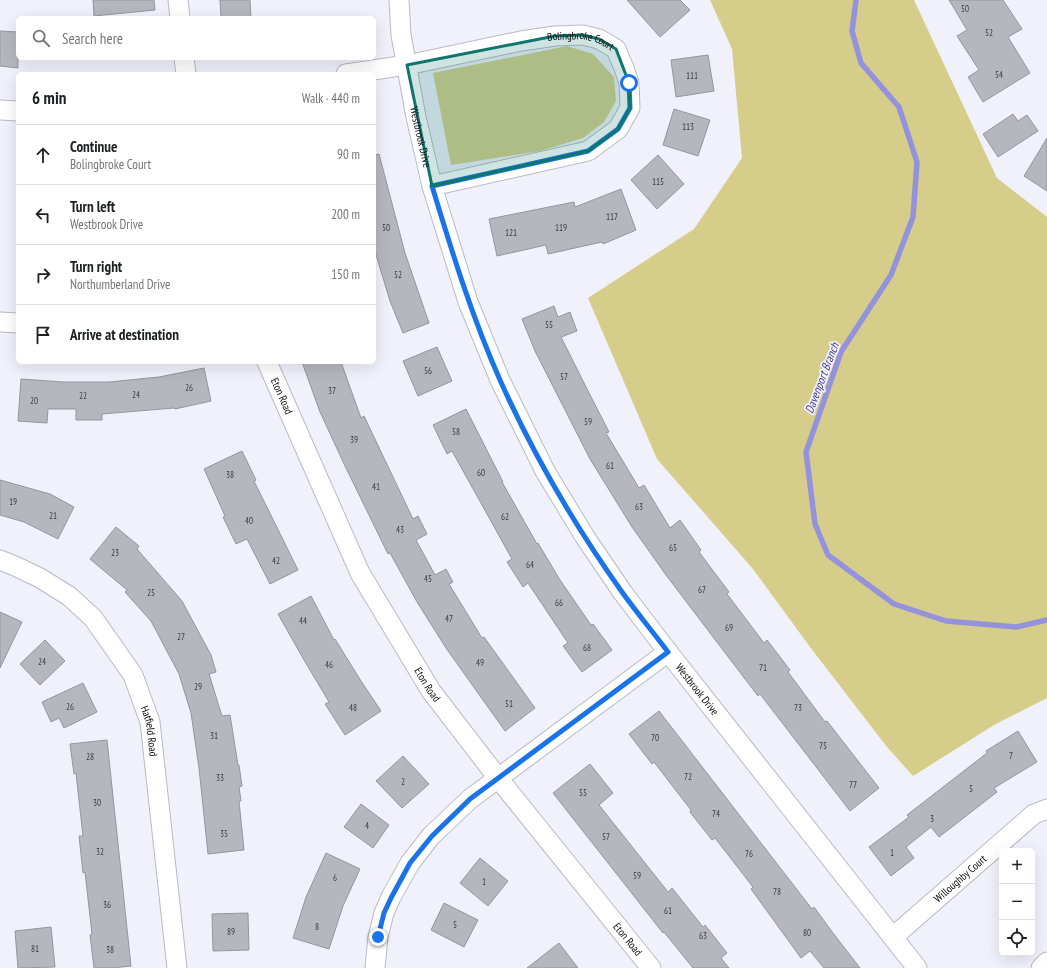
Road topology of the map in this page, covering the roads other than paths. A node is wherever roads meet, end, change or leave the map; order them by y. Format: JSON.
{"nodes":[{"id":1,"x":178,"y":0,"type":"edge"},
{"id":2,"x":399,"y":0,"type":"edge"},
{"id":3,"x":180,"y":16,"type":"edge"},
{"id":4,"x":184,"y":60,"type":"edge"},
{"id":5,"x":407,"y":65,"type":"junction"},
{"id":6,"x":186,"y":72,"type":"edge"},
{"id":7,"x":360,"y":72,"type":"edge"},
{"id":8,"x":0,"y":110,"type":"edge"},
{"id":9,"x":16,"y":111,"type":"edge"},
{"id":10,"x":432,"y":186,"type":"junction"},
{"id":11,"x":0,"y":322,"type":"edge"},
{"id":12,"x":16,"y":323,"type":"edge"},
{"id":13,"x":267,"y":364,"type":"edge"},
{"id":14,"x":0,"y":560,"type":"edge"},
{"id":15,"x":668,"y":652,"type":"junction"},
{"id":16,"x":498,"y":778,"type":"junction"},
{"id":17,"x":1047,"y":809,"type":"edge"},
{"id":18,"x":893,"y":937,"type":"junction"},
{"id":19,"x":1047,"y":962,"type":"edge"},
{"id":20,"x":177,"y":968,"type":"edge"},
{"id":21,"x":375,"y":968,"type":"edge"},
{"id":22,"x":651,"y":968,"type":"edge"},
{"id":23,"x":917,"y":968,"type":"edge"},
{"id":24,"x":1040,"y":968,"type":"edge"}],
"edges":[{"from":1,"to":3,"type":"street"},
{"from":2,"to":5,"type":"street","name":"Westbrook Drive"},
{"from":4,"to":6,"type":"street"},
{"from":5,"to":7,"type":"street","name":"Bolingbroke Court"},
{"from":5,"to":10,"type":"street","name":"Westbrook Drive"},
{"from":5,"to":10,"type":"street","name":"Bolingbroke Court"},
{"from":8,"to":9,"type":"street"},
{"from":10,"to":15,"type":"street","name":"Westbrook Drive"},
{"from":11,"to":12,"type":"street"},
{"from":13,"to":16,"type":"street","name":"Eton Road"},
{"from":14,"to":20,"type":"street","name":"Hatfield Road"},
{"from":15,"to":16,"type":"street"},
{"from":15,"to":18,"type":"street","name":"Westbrook Drive"},
{"from":16,"to":21,"type":"street"},
{"from":16,"to":22,"type":"street","name":"Eton Road"},
{"from":17,"to":18,"type":"street","name":"Willoughby Court"},
{"from":18,"to":23,"type":"street","name":"Westbrook Drive"},
{"from":19,"to":24,"type":"street"}]}
